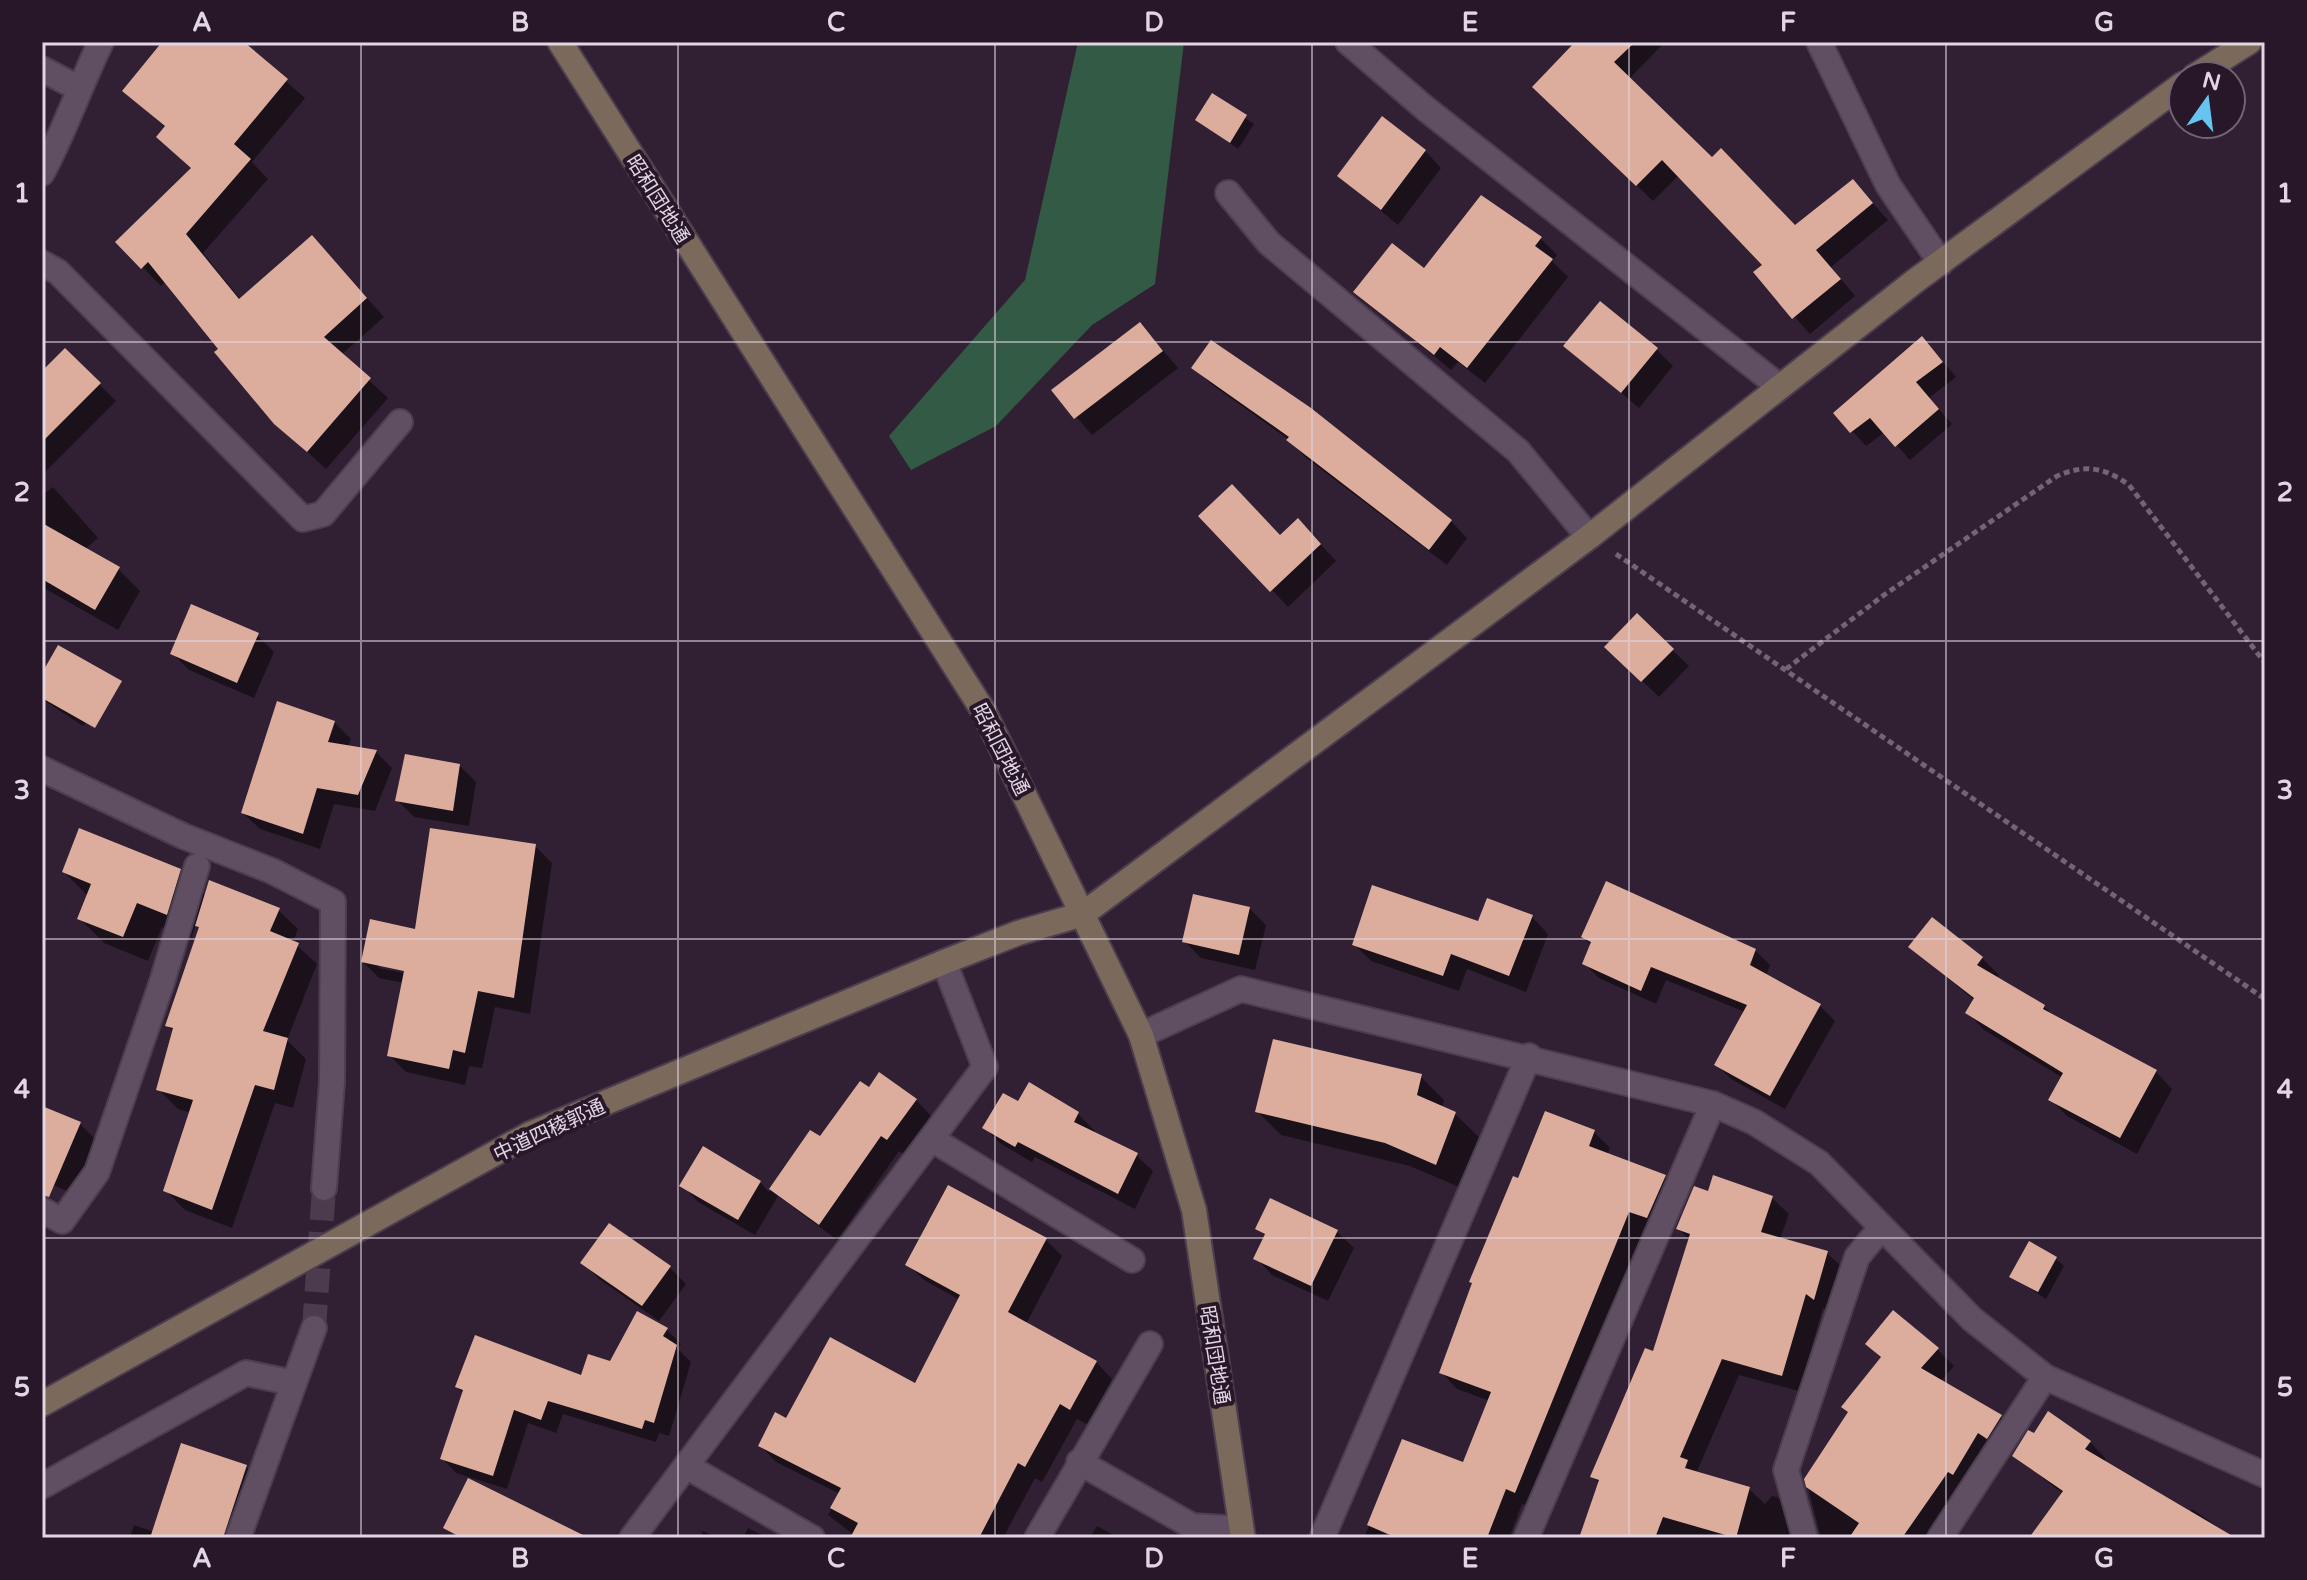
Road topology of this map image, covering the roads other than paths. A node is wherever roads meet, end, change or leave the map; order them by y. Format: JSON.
{"nodes":[{"id":1,"x":101,"y":42,"type":"edge"},
{"id":2,"x":560,"y":42,"type":"edge"},
{"id":3,"x":1348,"y":42,"type":"edge"},
{"id":4,"x":1819,"y":42,"type":"edge"},
{"id":5,"x":2249,"y":42,"type":"edge"},
{"id":6,"x":2220,"y":60,"type":"edge"},
{"id":7,"x":42,"y":69,"type":"edge"},
{"id":8,"x":78,"y":88,"type":"junction"},
{"id":9,"x":2167,"y":96,"type":"edge"},
{"id":10,"x":42,"y":173,"type":"edge"},
{"id":11,"x":1228,"y":193,"type":"dead end"},
{"id":12,"x":42,"y":263,"type":"edge"},
{"id":13,"x":1941,"y":263,"type":"junction"},
{"id":14,"x":1780,"y":387,"type":"junction"},
{"id":15,"x":400,"y":422,"type":"dead end"},
{"id":16,"x":1589,"y":537,"type":"junction"},
{"id":17,"x":42,"y":769,"type":"edge"},
{"id":18,"x":197,"y":866,"type":"dead end"},
{"id":19,"x":1083,"y":914,"type":"junction"},
{"id":20,"x":944,"y":962,"type":"junction"},
{"id":21,"x":1141,"y":1035,"type":"junction"},
{"id":22,"x":1529,"y":1056,"type":"junction"},
{"id":23,"x":1713,"y":1104,"type":"junction"},
{"id":24,"x":933,"y":1140,"type":"junction"},
{"id":25,"x":324,"y":1188,"type":"tunnel mouth"},
{"id":26,"x":42,"y":1210,"type":"edge"},
{"id":27,"x":1881,"y":1228,"type":"junction"},
{"id":28,"x":1132,"y":1260,"type":"dead end"},
{"id":29,"x":314,"y":1328,"type":"tunnel mouth"},
{"id":30,"x":1150,"y":1344,"type":"dead end"},
{"id":31,"x":2045,"y":1377,"type":"junction"},
{"id":32,"x":294,"y":1383,"type":"junction"},
{"id":33,"x":42,"y":1404,"type":"edge"},
{"id":34,"x":1079,"y":1462,"type":"junction"},
{"id":35,"x":688,"y":1467,"type":"junction"},
{"id":36,"x":2265,"y":1475,"type":"edge"},
{"id":37,"x":42,"y":1486,"type":"edge"},
{"id":38,"x":1242,"y":1533,"type":"edge"},
{"id":39,"x":238,"y":1538,"type":"edge"},
{"id":40,"x":632,"y":1538,"type":"edge"},
{"id":41,"x":812,"y":1538,"type":"edge"},
{"id":42,"x":1037,"y":1538,"type":"edge"},
{"id":43,"x":1322,"y":1538,"type":"edge"},
{"id":44,"x":1526,"y":1538,"type":"edge"},
{"id":45,"x":1805,"y":1538,"type":"edge"},
{"id":46,"x":1940,"y":1538,"type":"edge"}],
"edges":[{"from":1,"to":8,"type":"street"},
{"from":2,"to":19,"type":"street","name":"昭和団地通"},
{"from":3,"to":14,"type":"street"},
{"from":4,"to":13,"type":"street"},
{"from":5,"to":6,"type":"street"},
{"from":7,"to":8,"type":"street"},
{"from":8,"to":10,"type":"street"},
{"from":9,"to":13,"type":"street"},
{"from":11,"to":16,"type":"street"},
{"from":12,"to":15,"type":"street"},
{"from":13,"to":14,"type":"street"},
{"from":14,"to":16,"type":"street"},
{"from":16,"to":19,"type":"street"},
{"from":17,"to":25,"type":"street"},
{"from":18,"to":26,"type":"street"},
{"from":19,"to":20,"type":"street","name":"中道四稜郭通"},
{"from":19,"to":21,"type":"street","name":"昭和団地通"},
{"from":20,"to":24,"type":"street"},
{"from":20,"to":33,"type":"street","name":"中道四稜郭通"},
{"from":21,"to":22,"type":"street"},
{"from":21,"to":38,"type":"street","name":"昭和団地通"},
{"from":22,"to":23,"type":"street"},
{"from":22,"to":43,"type":"street"},
{"from":23,"to":27,"type":"street"},
{"from":23,"to":44,"type":"street"},
{"from":24,"to":28,"type":"street"},
{"from":24,"to":35,"type":"street"},
{"from":27,"to":31,"type":"street"},
{"from":27,"to":45,"type":"street"},
{"from":29,"to":32,"type":"street"},
{"from":30,"to":34,"type":"street"},
{"from":31,"to":36,"type":"street"},
{"from":31,"to":46,"type":"street"},
{"from":32,"to":37,"type":"street"},
{"from":32,"to":39,"type":"street"},
{"from":34,"to":38,"type":"street"},
{"from":34,"to":42,"type":"street"},
{"from":35,"to":40,"type":"street"},
{"from":35,"to":41,"type":"street"}]}
